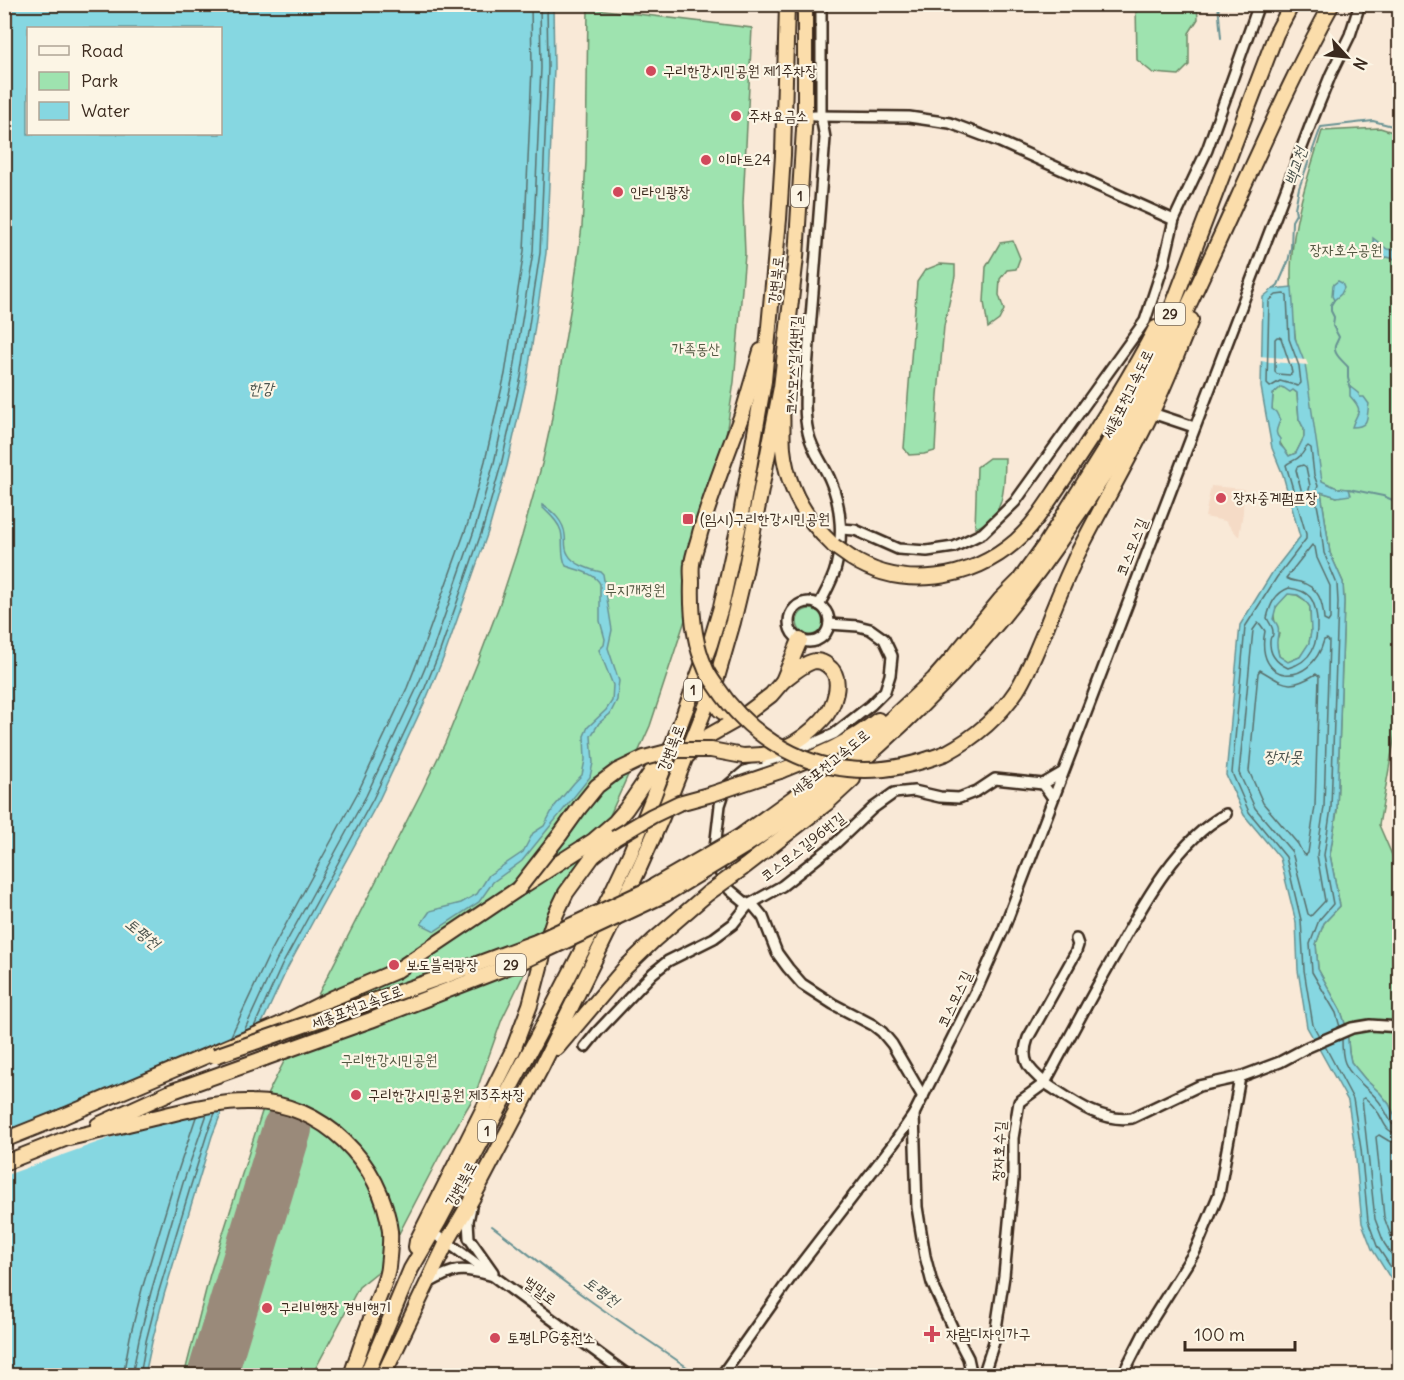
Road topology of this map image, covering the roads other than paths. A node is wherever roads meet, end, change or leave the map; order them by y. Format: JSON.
{"nodes":[{"id":1,"x":779,"y":4,"type":"edge"},
{"id":2,"x":788,"y":4,"type":"edge"},
{"id":3,"x":805,"y":4,"type":"edge"},
{"id":4,"x":821,"y":4,"type":"edge"},
{"id":5,"x":1259,"y":4,"type":"edge"},
{"id":6,"x":1292,"y":4,"type":"edge"},
{"id":7,"x":1332,"y":4,"type":"edge"},
{"id":8,"x":1360,"y":4,"type":"edge"},
{"id":9,"x":786,"y":71,"type":"junction"},
{"id":10,"x":818,"y":116,"type":"junction"},
{"id":11,"x":1174,"y":220,"type":"junction"},
{"id":12,"x":1197,"y":243,"type":"junction"},
{"id":13,"x":1214,"y":252,"type":"junction"},
{"id":14,"x":770,"y":323,"type":"junction"},
{"id":15,"x":781,"y":387,"type":"junction"},
{"id":16,"x":1158,"y":415,"type":"dead end"},
{"id":17,"x":1194,"y":427,"type":"junction"},
{"id":18,"x":841,"y":529,"type":"junction"},
{"id":19,"x":1001,"y":599,"type":"junction"},
{"id":20,"x":819,"y":605,"type":"junction"},
{"id":21,"x":1004,"y":617,"type":"junction"},
{"id":22,"x":829,"y":624,"type":"junction"},
{"id":23,"x":800,"y":639,"type":"junction"},
{"id":24,"x":716,"y":681,"type":"junction"},
{"id":25,"x":783,"y":681,"type":"junction"},
{"id":26,"x":742,"y":717,"type":"junction"},
{"id":27,"x":675,"y":736,"type":"junction"},
{"id":28,"x":686,"y":756,"type":"junction"},
{"id":29,"x":1062,"y":773,"type":"junction"},
{"id":30,"x":1043,"y":784,"type":"junction"},
{"id":31,"x":1053,"y":798,"type":"junction"},
{"id":32,"x":1226,"y":814,"type":"dead end"},
{"id":33,"x":742,"y":842,"type":"junction"},
{"id":34,"x":518,"y":889,"type":"junction"},
{"id":35,"x":748,"y":905,"type":"junction"},
{"id":36,"x":1076,"y":939,"type":"dead end"},
{"id":37,"x":1400,"y":1027,"type":"edge"},
{"id":38,"x":585,"y":1047,"type":"dead end"},
{"id":39,"x":543,"y":1066,"type":"junction"},
{"id":40,"x":1240,"y":1077,"type":"junction"},
{"id":41,"x":1045,"y":1083,"type":"junction"},
{"id":42,"x":923,"y":1097,"type":"junction"},
{"id":43,"x":914,"y":1114,"type":"junction"},
{"id":44,"x":57,"y":1119,"type":"junction"},
{"id":45,"x":69,"y":1138,"type":"junction"},
{"id":46,"x":4,"y":1140,"type":"edge"},
{"id":47,"x":4,"y":1163,"type":"edge"},
{"id":48,"x":472,"y":1199,"type":"junction"},
{"id":49,"x":432,"y":1233,"type":"junction"},
{"id":50,"x":447,"y":1242,"type":"junction"},
{"id":51,"x":411,"y":1269,"type":"junction"},
{"id":52,"x":496,"y":1277,"type":"junction"},
{"id":53,"x":427,"y":1284,"type":"junction"},
{"id":54,"x":351,"y":1376,"type":"edge"},
{"id":55,"x":366,"y":1376,"type":"edge"},
{"id":56,"x":383,"y":1376,"type":"edge"},
{"id":57,"x":629,"y":1376,"type":"edge"},
{"id":58,"x":721,"y":1376,"type":"edge"},
{"id":59,"x":972,"y":1376,"type":"edge"},
{"id":60,"x":983,"y":1376,"type":"edge"},
{"id":61,"x":1122,"y":1376,"type":"edge"}],
"edges":[{"from":1,"to":9,"type":"highway"},
{"from":2,"to":9,"type":"highway","name":"강변북로","number":"1"},
{"from":3,"to":15,"type":"highway","name":"강변북로","number":"1"},
{"from":4,"to":10,"type":"street","name":"코스모스길14번길"},
{"from":5,"to":11,"type":"street"},
{"from":6,"to":12,"type":"highway","name":"세종포천고속도로","number":"29"},
{"from":7,"to":13,"type":"highway","name":"세종포천고속도로","number":"29"},
{"from":8,"to":17,"type":"street","name":"코스모스길"},
{"from":9,"to":14,"type":"highway","name":"강변북로","number":"1"},
{"from":10,"to":11,"type":"street"},
{"from":10,"to":18,"type":"street","name":"코스모스길14번길"},
{"from":11,"to":18,"type":"street"},
{"from":12,"to":15,"type":"highway","bridge":true},
{"from":12,"to":19,"type":"highway","name":"세종포천고속도로","number":"29"},
{"from":13,"to":14,"type":"highway","bridge":true},
{"from":13,"to":21,"type":"highway","name":"세종포천고속도로","number":"29"},
{"from":14,"to":27,"type":"highway","name":"강변북로","number":"1"},
{"from":15,"to":24,"type":"highway","name":"강변북로","number":"1"},
{"from":16,"to":17,"type":"street"},
{"from":17,"to":29,"type":"street","name":"코스모스길"},
{"from":18,"to":20,"type":"street","name":"코스모스길14번길"},
{"from":19,"to":33,"type":"highway","name":"세종포천고속도로","number":"29"},
{"from":19,"to":51,"type":"highway","bridge":true},
{"from":20,"to":22,"type":"street"},
{"from":20,"to":23,"type":"street"},
{"from":21,"to":33,"type":"highway","name":"세종포천고속도로","number":"29"},
{"from":21,"to":39,"type":"highway","bridge":true},
{"from":22,"to":23,"type":"street"},
{"from":22,"to":35,"type":"street"},
{"from":23,"to":25,"type":"highway"},
{"from":24,"to":26,"type":"highway"},
{"from":24,"to":28,"type":"highway","name":"강변북로","number":"1"},
{"from":25,"to":26,"type":"highway"},
{"from":25,"to":34,"type":"highway","bridge":true},
{"from":26,"to":28,"type":"highway"},
{"from":27,"to":34,"type":"highway"},
{"from":27,"to":49,"type":"highway","name":"강변북로","number":"1"},
{"from":28,"to":39,"type":"highway","name":"강변북로","number":"1"},
{"from":29,"to":30,"type":"street"},
{"from":29,"to":31,"type":"street","name":"코스모스길"},
{"from":30,"to":31,"type":"street"},
{"from":30,"to":35,"type":"street","name":"코스모스길96번길"},
{"from":31,"to":42,"type":"street","name":"코스모스길"},
{"from":32,"to":41,"type":"street"},
{"from":33,"to":44,"type":"highway","name":"세종포천고속도로","number":"29","bridge":true},
{"from":33,"to":45,"type":"highway","name":"세종포천고속도로","number":"29","bridge":true},
{"from":34,"to":44,"type":"highway","bridge":true},
{"from":35,"to":38,"type":"street","name":"코스모스길96번길"},
{"from":35,"to":42,"type":"street"},
{"from":36,"to":41,"type":"street"},
{"from":37,"to":40,"type":"street"},
{"from":39,"to":48,"type":"highway","name":"강변북로","number":"1"},
{"from":40,"to":41,"type":"street"},
{"from":40,"to":61,"type":"street"},
{"from":41,"to":60,"type":"street","name":"장자호수길"},
{"from":42,"to":43,"type":"street","name":"코스모스길"},
{"from":43,"to":58,"type":"street","name":"코스모스길"},
{"from":43,"to":59,"type":"street"},
{"from":44,"to":46,"type":"highway","name":"세종포천고속도로","number":"29"},
{"from":45,"to":47,"type":"highway","name":"세종포천고속도로","number":"29"},
{"from":45,"to":54,"type":"highway"},
{"from":48,"to":50,"type":"highway","name":"강변북로","number":"1"},
{"from":48,"to":52,"type":"street"},
{"from":49,"to":50,"type":"street","name":"벌말로"},
{"from":49,"to":51,"type":"highway","number":"1"},
{"from":50,"to":52,"type":"street","name":"벌말로"},
{"from":50,"to":53,"type":"highway","name":"강변북로","number":"1"},
{"from":51,"to":55,"type":"highway","number":"1"},
{"from":52,"to":53,"type":"street"},
{"from":52,"to":57,"type":"street","name":"벌말로"},
{"from":53,"to":56,"type":"highway","name":"강변북로","number":"1"}]}
